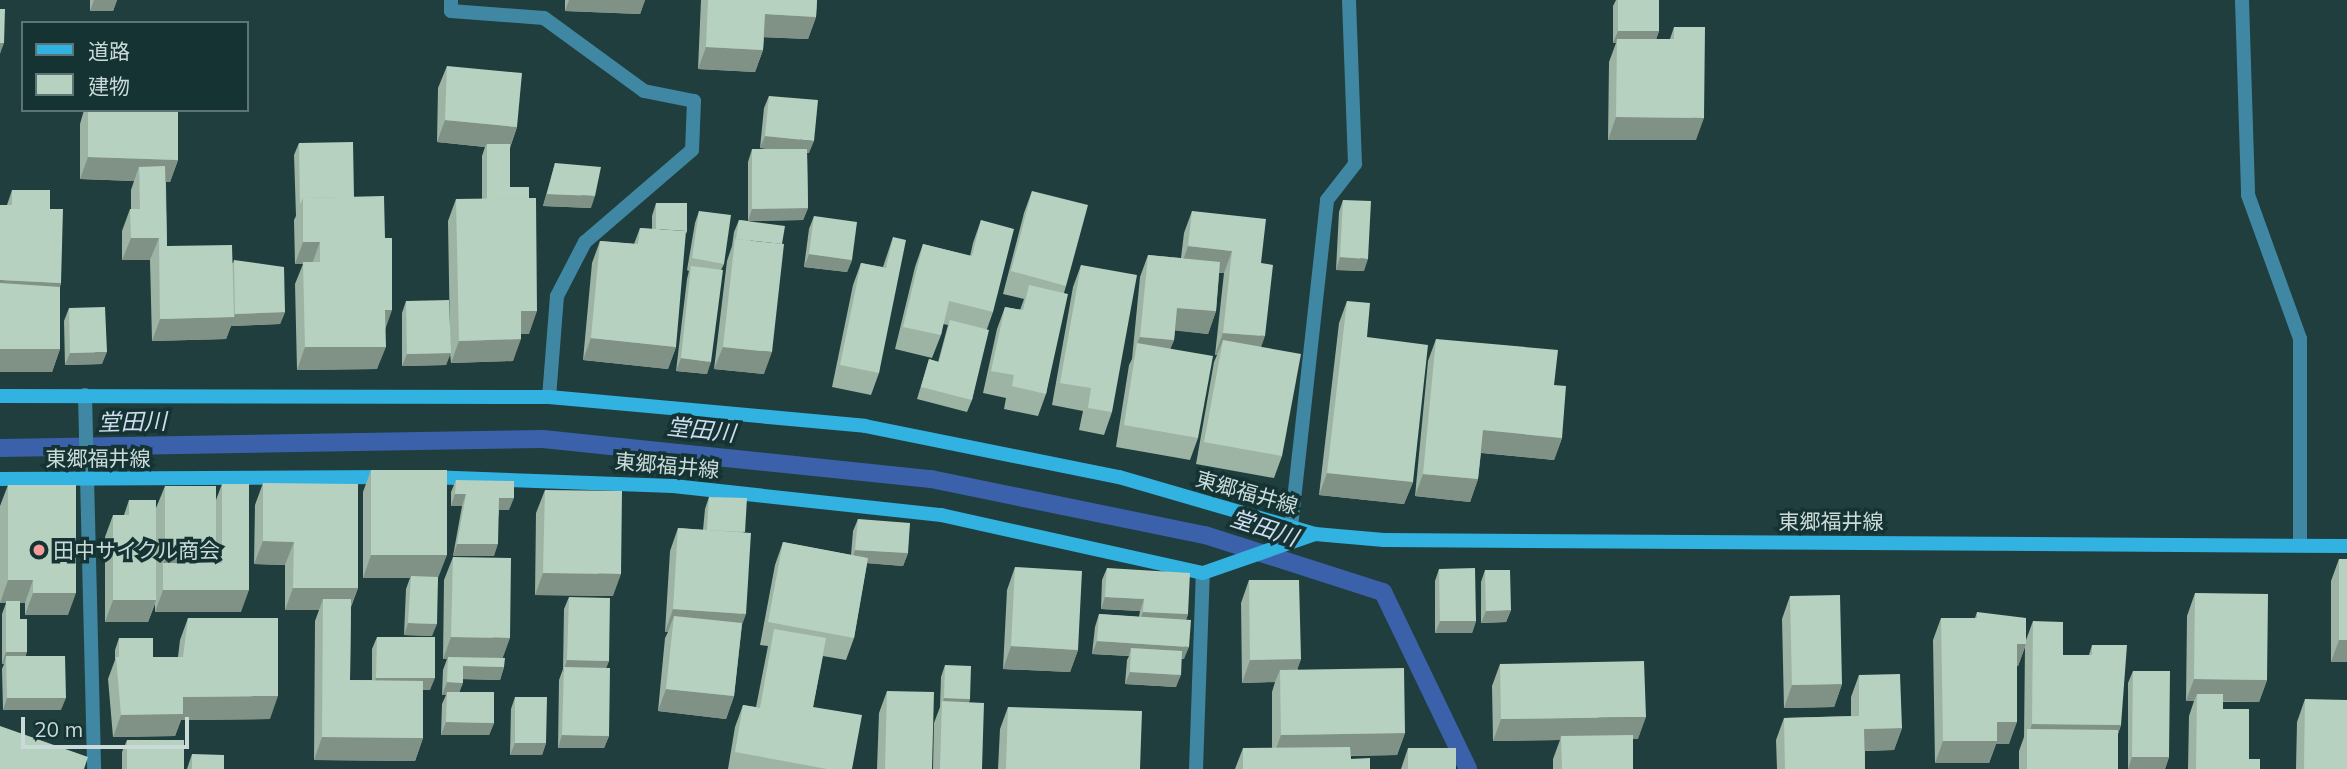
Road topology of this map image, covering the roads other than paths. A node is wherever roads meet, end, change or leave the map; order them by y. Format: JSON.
{"nodes":[{"id":1,"x":451,"y":0,"type":"edge"},
{"id":2,"x":1349,"y":0,"type":"edge"},
{"id":3,"x":2242,"y":0,"type":"edge"},
{"id":4,"x":85,"y":395,"type":"junction"},
{"id":5,"x":0,"y":396,"type":"edge"},
{"id":6,"x":549,"y":397,"type":"junction"},
{"id":7,"x":0,"y":479,"type":"edge"},
{"id":8,"x":85,"y":479,"type":"junction"},
{"id":9,"x":1291,"y":527,"type":"junction"},
{"id":10,"x":1315,"y":534,"type":"junction"},
{"id":11,"x":2300,"y":545,"type":"junction"},
{"id":12,"x":2347,"y":545,"type":"edge"},
{"id":13,"x":1203,"y":573,"type":"junction"},
{"id":14,"x":94,"y":769,"type":"edge"},
{"id":15,"x":1196,"y":769,"type":"edge"}],
"edges":[{"from":1,"to":6,"type":"street"},
{"from":2,"to":9,"type":"street"},
{"from":3,"to":11,"type":"street"},
{"from":4,"to":5,"type":"main road","name":"東郷福井線"},
{"from":4,"to":6,"type":"main road","name":"東郷福井線"},
{"from":4,"to":8,"type":"street"},
{"from":6,"to":9,"type":"main road","name":"東郷福井線"},
{"from":7,"to":8,"type":"main road","name":"東郷福井線"},
{"from":8,"to":13,"type":"main road","name":"東郷福井線"},
{"from":8,"to":14,"type":"street"},
{"from":9,"to":10,"type":"main road","name":"東郷福井線"},
{"from":10,"to":11,"type":"main road","name":"東郷福井線"},
{"from":10,"to":13,"type":"main road","name":"東郷福井線"},
{"from":11,"to":12,"type":"main road","name":"東郷福井線"},
{"from":13,"to":15,"type":"street"}]}
